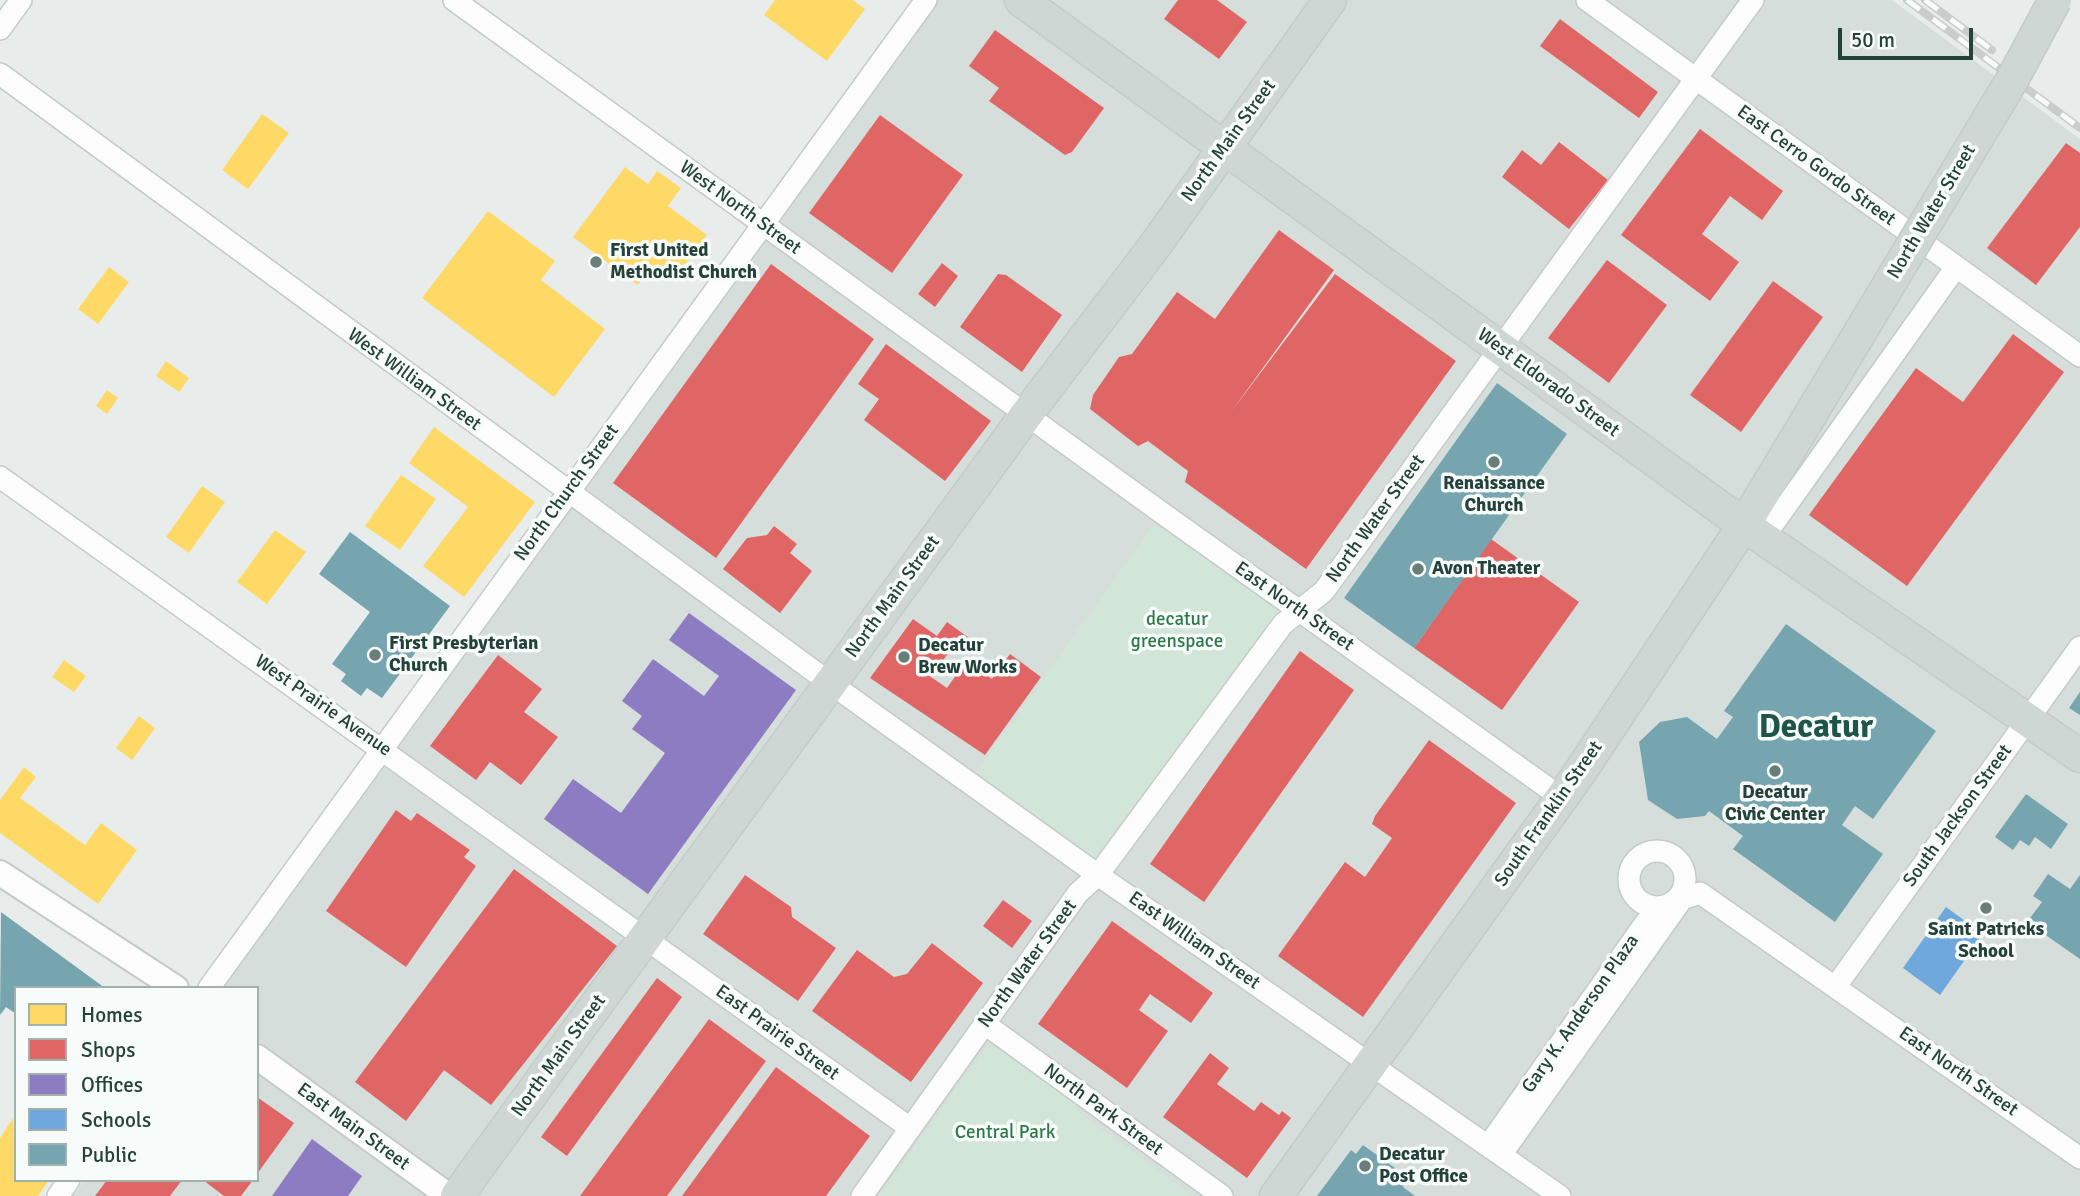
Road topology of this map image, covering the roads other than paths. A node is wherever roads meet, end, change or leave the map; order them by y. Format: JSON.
{"nodes":[{"id":1,"x":21,"y":0,"type":"edge"},
{"id":2,"x":455,"y":0,"type":"edge"},
{"id":3,"x":926,"y":0,"type":"edge"},
{"id":4,"x":1021,"y":0,"type":"edge"},
{"id":5,"x":1330,"y":0,"type":"edge"},
{"id":6,"x":1587,"y":0,"type":"edge"},
{"id":7,"x":1753,"y":0,"type":"edge"},
{"id":8,"x":2055,"y":0,"type":"edge"},
{"id":9,"x":0,"y":29,"type":"edge"},
{"id":10,"x":0,"y":74,"type":"edge"},
{"id":11,"x":1697,"y":80,"type":"junction"},
{"id":12,"x":1225,"y":148,"type":"junction"},
{"id":13,"x":763,"y":224,"type":"junction"},
{"id":14,"x":1955,"y":267,"type":"junction"},
{"id":15,"x":1500,"y":348,"type":"junction"},
{"id":16,"x":2080,"y":356,"type":"edge"},
{"id":17,"x":1026,"y":415,"type":"junction"},
{"id":18,"x":0,"y":477,"type":"edge"},
{"id":19,"x":568,"y":492,"type":"junction"},
{"id":20,"x":1754,"y":531,"type":"junction"},
{"id":21,"x":1300,"y":611,"type":"junction"},
{"id":22,"x":2080,"y":647,"type":"edge"},
{"id":23,"x":830,"y":684,"type":"junction"},
{"id":24,"x":2028,"y":720,"type":"junction"},
{"id":25,"x":381,"y":748,"type":"junction"},
{"id":26,"x":2080,"y":756,"type":"edge"},
{"id":27,"x":1562,"y":798,"type":"junction"},
{"id":28,"x":0,"y":873,"type":"edge"},
{"id":29,"x":1098,"y":875,"type":"junction"},
{"id":30,"x":1688,"y":897,"type":"junction"},
{"id":31,"x":67,"y":920,"type":"junction"},
{"id":32,"x":644,"y":938,"type":"junction"},
{"id":33,"x":149,"y":986,"type":"edge"},
{"id":34,"x":173,"y":986,"type":"edge"},
{"id":35,"x":210,"y":986,"type":"edge"},
{"id":36,"x":1836,"y":986,"type":"junction"},
{"id":37,"x":985,"y":1024,"type":"junction"},
{"id":38,"x":259,"y":1058,"type":"edge"},
{"id":39,"x":1371,"y":1063,"type":"junction"},
{"id":40,"x":910,"y":1128,"type":"junction"},
{"id":41,"x":1495,"y":1150,"type":"junction"},
{"id":42,"x":2080,"y":1158,"type":"edge"},
{"id":43,"x":449,"y":1196,"type":"edge"},
{"id":44,"x":457,"y":1196,"type":"edge"},
{"id":45,"x":862,"y":1196,"type":"edge"},
{"id":46,"x":1222,"y":1196,"type":"edge"},
{"id":47,"x":1276,"y":1196,"type":"edge"},
{"id":48,"x":1560,"y":1196,"type":"edge"}],
"edges":[{"from":1,"to":9,"type":"street"},
{"from":2,"to":13,"type":"street","name":"West North Street"},
{"from":3,"to":13,"type":"street","name":"North Church Street"},
{"from":4,"to":12,"type":"main road","name":"West Eldorado Street"},
{"from":5,"to":12,"type":"main road","name":"North Main Street"},
{"from":6,"to":11,"type":"street","name":"East Cerro Gordo Street"},
{"from":7,"to":11,"type":"street","name":"North Water Street"},
{"from":8,"to":20,"type":"main road","name":"North Water Street","bridge":true},
{"from":10,"to":19,"type":"street","name":"West William Street"},
{"from":11,"to":14,"type":"street","name":"East Cerro Gordo Street"},
{"from":11,"to":15,"type":"street","name":"North Water Street"},
{"from":12,"to":15,"type":"main road","name":"West Eldorado Street"},
{"from":12,"to":17,"type":"main road","name":"North Main Street"},
{"from":13,"to":17,"type":"street","name":"West North Street"},
{"from":13,"to":19,"type":"street","name":"North Church Street"},
{"from":14,"to":16,"type":"street","name":"East Cerro Gordo Street"},
{"from":14,"to":20,"type":"street"},
{"from":15,"to":20,"type":"main road","name":"West Eldorado Street"},
{"from":15,"to":21,"type":"street","name":"North Water Street"},
{"from":17,"to":21,"type":"street","name":"East North Street"},
{"from":17,"to":23,"type":"main road","name":"North Main Street"},
{"from":18,"to":25,"type":"street","name":"West Prairie Avenue"},
{"from":19,"to":23,"type":"street","name":"West William Street"},
{"from":19,"to":25,"type":"street","name":"North Church Street"},
{"from":20,"to":24,"type":"main road","name":"West Eldorado Street"},
{"from":20,"to":27,"type":"main road","name":"South Franklin Street"},
{"from":21,"to":27,"type":"street","name":"East North Street"},
{"from":21,"to":29,"type":"street","name":"North Water Street"},
{"from":22,"to":24,"type":"street","name":"South Jackson Street"},
{"from":23,"to":29,"type":"street","name":"East William Street"},
{"from":23,"to":32,"type":"main road","name":"North Main Street"},
{"from":24,"to":26,"type":"main road","name":"West Eldorado Street"},
{"from":24,"to":36,"type":"street","name":"South Jackson Street"},
{"from":25,"to":32,"type":"street","name":"West Prairie Avenue"},
{"from":25,"to":35,"type":"street","name":"North Church Street"},
{"from":27,"to":39,"type":"main road","name":"South Franklin Street"},
{"from":28,"to":31,"type":"street"},
{"from":29,"to":37,"type":"street","name":"North Water Street"},
{"from":29,"to":39,"type":"street","name":"East William Street"},
{"from":30,"to":30,"type":"street"},
{"from":30,"to":36,"type":"street"},
{"from":30,"to":41,"type":"street","name":"Gary K. Anderson Plaza"},
{"from":31,"to":33,"type":"street"},
{"from":31,"to":34,"type":"street"},
{"from":32,"to":40,"type":"street","name":"East Prairie Street"},
{"from":32,"to":44,"type":"main road","name":"North Main Street"},
{"from":36,"to":42,"type":"street","name":"East North Street"},
{"from":37,"to":40,"type":"street","name":"North Water Street"},
{"from":37,"to":46,"type":"street","name":"North Park Street"},
{"from":38,"to":43,"type":"street","name":"East Main Street"},
{"from":39,"to":41,"type":"street","name":"East William Street"},
{"from":39,"to":47,"type":"main road","name":"South Franklin Street"},
{"from":40,"to":45,"type":"street","name":"North Water Street"},
{"from":41,"to":48,"type":"street","name":"East William Street"}]}
